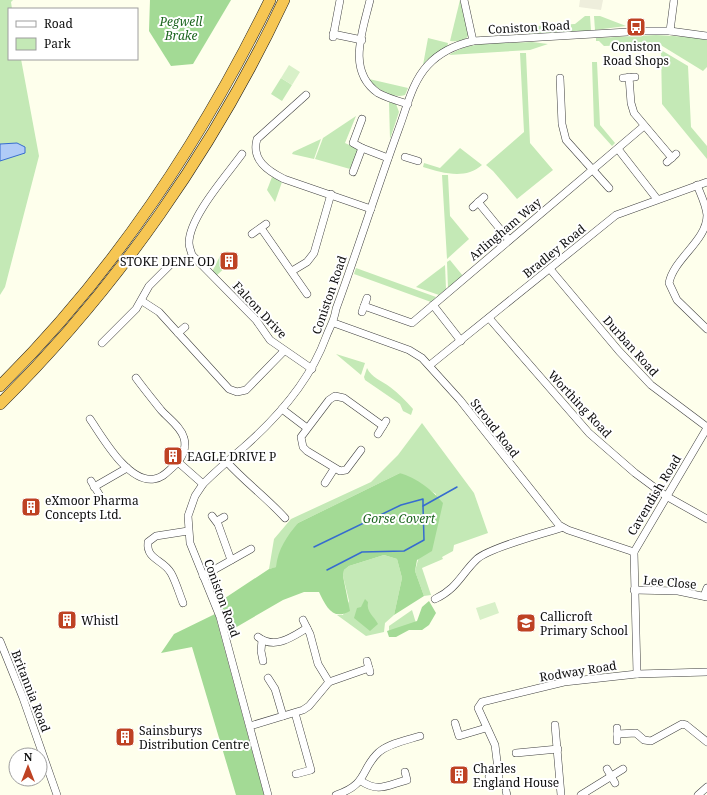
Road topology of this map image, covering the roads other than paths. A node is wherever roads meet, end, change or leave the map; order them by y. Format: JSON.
{"nodes":[{"id":1,"x":270,"y":0,"type":"edge"},
{"id":2,"x":284,"y":0,"type":"edge"},
{"id":3,"x":340,"y":0,"type":"edge"},
{"id":4,"x":370,"y":0,"type":"edge"},
{"id":5,"x":464,"y":0,"type":"edge"},
{"id":6,"x":674,"y":0,"type":"edge"},
{"id":7,"x":670,"y":31,"type":"junction"},
{"id":8,"x":707,"y":36,"type":"edge"},
{"id":9,"x":362,"y":40,"type":"junction"},
{"id":10,"x":473,"y":41,"type":"junction"},
{"id":11,"x":629,"y":77,"type":"dead end"},
{"id":12,"x":560,"y":78,"type":"dead end"},
{"id":13,"x":302,"y":96,"type":"dead end"},
{"id":14,"x":408,"y":104,"type":"junction"},
{"id":15,"x":362,"y":119,"type":"dead end"},
{"id":16,"x":644,"y":126,"type":"junction"},
{"id":17,"x":362,"y":148,"type":"junction"},
{"id":18,"x":618,"y":149,"type":"junction"},
{"id":19,"x":405,"y":157,"type":"dead end"},
{"id":20,"x":388,"y":158,"type":"junction"},
{"id":21,"x":672,"y":158,"type":"dead end"},
{"id":22,"x":242,"y":159,"type":"dead end"},
{"id":23,"x":418,"y":161,"type":"dead end"},
{"id":24,"x":592,"y":170,"type":"junction"},
{"id":25,"x":353,"y":172,"type":"dead end"},
{"id":26,"x":707,"y":182,"type":"edge"},
{"id":27,"x":697,"y":185,"type":"junction"},
{"id":28,"x":609,"y":188,"type":"dead end"},
{"id":29,"x":331,"y":194,"type":"junction"},
{"id":30,"x":657,"y":199,"type":"junction"},
{"id":31,"x":478,"y":202,"type":"dead end"},
{"id":32,"x":371,"y":209,"type":"junction"},
{"id":33,"x":252,"y":234,"type":"dead end"},
{"id":34,"x":509,"y":240,"type":"junction"},
{"id":35,"x":169,"y":266,"type":"dead end"},
{"id":36,"x":550,"y":269,"type":"junction"},
{"id":37,"x":292,"y":271,"type":"junction"},
{"id":38,"x":306,"y":289,"type":"dead end"},
{"id":39,"x":367,"y":298,"type":"dead end"},
{"id":40,"x":142,"y":301,"type":"junction"},
{"id":41,"x":433,"y":305,"type":"junction"},
{"id":42,"x":489,"y":318,"type":"junction"},
{"id":43,"x":334,"y":323,"type":"junction"},
{"id":44,"x":184,"y":327,"type":"dead end"},
{"id":45,"x":707,"y":329,"type":"edge"},
{"id":46,"x":178,"y":333,"type":"junction"},
{"id":47,"x":461,"y":341,"type":"junction"},
{"id":48,"x":106,"y":342,"type":"dead end"},
{"id":49,"x":284,"y":351,"type":"junction"},
{"id":50,"x":430,"y":365,"type":"junction"},
{"id":51,"x":312,"y":369,"type":"junction"},
{"id":52,"x":0,"y":386,"type":"edge"},
{"id":53,"x":135,"y":390,"type":"dead end"},
{"id":54,"x":0,"y":404,"type":"edge"},
{"id":55,"x":282,"y":409,"type":"junction"},
{"id":56,"x":90,"y":419,"type":"dead end"},
{"id":57,"x":707,"y":427,"type":"edge"},
{"id":58,"x":307,"y":428,"type":"junction"},
{"id":59,"x":378,"y":434,"type":"dead end"},
{"id":60,"x":361,"y":450,"type":"dead end"},
{"id":61,"x":178,"y":462,"type":"junction"},
{"id":62,"x":227,"y":462,"type":"junction"},
{"id":63,"x":127,"y":468,"type":"junction"},
{"id":64,"x":334,"y":470,"type":"junction"},
{"id":65,"x":325,"y":483,"type":"dead end"},
{"id":66,"x":203,"y":484,"type":"junction"},
{"id":67,"x":99,"y":494,"type":"dead end"},
{"id":68,"x":666,"y":496,"type":"junction"},
{"id":69,"x":224,"y":517,"type":"dead end"},
{"id":70,"x":285,"y":518,"type":"dead end"},
{"id":71,"x":707,"y":519,"type":"edge"},
{"id":72,"x":562,"y":528,"type":"junction"},
{"id":73,"x":188,"y":531,"type":"junction"},
{"id":74,"x":251,"y":549,"type":"dead end"},
{"id":75,"x":634,"y":552,"type":"junction"},
{"id":76,"x":231,"y":560,"type":"junction"},
{"id":77,"x":203,"y":576,"type":"junction"},
{"id":78,"x":707,"y":588,"type":"edge"},
{"id":79,"x":634,"y":590,"type":"junction"},
{"id":80,"x":706,"y":596,"type":"edge"},
{"id":81,"x":435,"y":599,"type":"dead end"},
{"id":82,"x":173,"y":600,"type":"dead end"},
{"id":83,"x":303,"y":620,"type":"dead end"},
{"id":84,"x":307,"y":628,"type":"junction"},
{"id":85,"x":0,"y":641,"type":"edge"},
{"id":86,"x":367,"y":660,"type":"dead end"},
{"id":87,"x":263,"y":661,"type":"dead end"},
{"id":88,"x":707,"y":672,"type":"edge"},
{"id":89,"x":637,"y":674,"type":"junction"},
{"id":90,"x":268,"y":678,"type":"dead end"},
{"id":91,"x":329,"y":682,"type":"junction"},
{"id":92,"x":295,"y":713,"type":"junction"},
{"id":93,"x":283,"y":716,"type":"junction"},
{"id":94,"x":455,"y":723,"type":"dead end"},
{"id":95,"x":555,"y":725,"type":"dead end"},
{"id":96,"x":250,"y":726,"type":"junction"},
{"id":97,"x":486,"y":728,"type":"junction"},
{"id":98,"x":617,"y":735,"type":"dead end"},
{"id":99,"x":420,"y":736,"type":"dead end"},
{"id":100,"x":707,"y":742,"type":"edge"},
{"id":101,"x":558,"y":749,"type":"junction"},
{"id":102,"x":516,"y":753,"type":"dead end"},
{"id":103,"x":607,"y":769,"type":"dead end"},
{"id":104,"x":623,"y":769,"type":"dead end"},
{"id":105,"x":405,"y":772,"type":"dead end"},
{"id":106,"x":296,"y":774,"type":"dead end"},
{"id":107,"x":489,"y":777,"type":"dead end"},
{"id":108,"x":613,"y":780,"type":"junction"},
{"id":109,"x":361,"y":781,"type":"junction"},
{"id":110,"x":707,"y":787,"type":"edge"},
{"id":111,"x":57,"y":795,"type":"edge"},
{"id":112,"x":268,"y":795,"type":"edge"},
{"id":113,"x":336,"y":795,"type":"edge"},
{"id":114,"x":561,"y":795,"type":"edge"},
{"id":115,"x":581,"y":795,"type":"edge"},
{"id":116,"x":698,"y":795,"type":"edge"}],
"edges":[{"from":1,"to":52,"type":"highway"},
{"from":2,"to":54,"type":"highway"},
{"from":3,"to":9,"type":"street"},
{"from":4,"to":9,"type":"street"},
{"from":5,"to":10,"type":"street"},
{"from":6,"to":7,"type":"street"},
{"from":7,"to":8,"type":"street","name":"Coniston Road"},
{"from":7,"to":10,"type":"street","name":"Coniston Road"},
{"from":9,"to":14,"type":"street"},
{"from":10,"to":14,"type":"street","name":"Coniston Road"},
{"from":11,"to":16,"type":"street"},
{"from":12,"to":24,"type":"street"},
{"from":13,"to":29,"type":"street"},
{"from":14,"to":20,"type":"street","name":"Coniston Road"},
{"from":15,"to":17,"type":"street"},
{"from":16,"to":18,"type":"street","name":"Arlingham Way"},
{"from":16,"to":21,"type":"street"},
{"from":17,"to":20,"type":"street"},
{"from":17,"to":25,"type":"street"},
{"from":18,"to":24,"type":"street","name":"Arlingham Way"},
{"from":18,"to":30,"type":"street"},
{"from":19,"to":23,"type":"street"},
{"from":20,"to":32,"type":"street","name":"Coniston Road"},
{"from":22,"to":49,"type":"street","name":"Falcon Drive"},
{"from":24,"to":28,"type":"street"},
{"from":24,"to":34,"type":"street","name":"Arlingham Way"},
{"from":26,"to":27,"type":"street","name":"Bradley Road"},
{"from":27,"to":30,"type":"street","name":"Bradley Road"},
{"from":27,"to":45,"type":"street"},
{"from":29,"to":32,"type":"street"},
{"from":29,"to":37,"type":"street"},
{"from":30,"to":36,"type":"street","name":"Bradley Road"},
{"from":31,"to":34,"type":"street"},
{"from":32,"to":43,"type":"street","name":"Coniston Road"},
{"from":33,"to":37,"type":"street"},
{"from":34,"to":41,"type":"street","name":"Arlingham Way"},
{"from":35,"to":40,"type":"street"},
{"from":36,"to":42,"type":"street","name":"Bradley Road"},
{"from":36,"to":57,"type":"street","name":"Durban Road"},
{"from":37,"to":38,"type":"street"},
{"from":39,"to":41,"type":"street","name":"Arlingham Way"},
{"from":40,"to":46,"type":"street","name":"Falcon Drive"},
{"from":40,"to":48,"type":"street"},
{"from":41,"to":47,"type":"street"},
{"from":42,"to":47,"type":"street","name":"Bradley Road"},
{"from":42,"to":68,"type":"street","name":"Worthing Road"},
{"from":43,"to":50,"type":"street","name":"Stroud Road"},
{"from":43,"to":51,"type":"street","name":"Coniston Road"},
{"from":44,"to":46,"type":"street"},
{"from":46,"to":49,"type":"street","name":"Falcon Drive"},
{"from":47,"to":50,"type":"street","name":"Bradley Road"},
{"from":49,"to":51,"type":"street","name":"Falcon Drive"},
{"from":50,"to":72,"type":"street","name":"Stroud Road"},
{"from":51,"to":55,"type":"street","name":"Coniston Road"},
{"from":53,"to":61,"type":"street"},
{"from":55,"to":58,"type":"street"},
{"from":55,"to":62,"type":"street","name":"Coniston Road"},
{"from":56,"to":63,"type":"street"},
{"from":57,"to":68,"type":"street","name":"Cavendish Road"},
{"from":58,"to":59,"type":"street"},
{"from":58,"to":64,"type":"street"},
{"from":60,"to":64,"type":"street"},
{"from":61,"to":63,"type":"street"},
{"from":61,"to":66,"type":"street"},
{"from":62,"to":66,"type":"street","name":"Coniston Road"},
{"from":62,"to":70,"type":"street"},
{"from":63,"to":67,"type":"street"},
{"from":64,"to":65,"type":"street"},
{"from":66,"to":73,"type":"street","name":"Coniston Road"},
{"from":68,"to":71,"type":"street","name":"Worthing Road"},
{"from":68,"to":75,"type":"street","name":"Cavendish Road"},
{"from":69,"to":76,"type":"street"},
{"from":72,"to":75,"type":"street"},
{"from":72,"to":81,"type":"street"},
{"from":73,"to":77,"type":"street","name":"Coniston Road"},
{"from":73,"to":82,"type":"street"},
{"from":74,"to":76,"type":"street"},
{"from":75,"to":79,"type":"street","name":"Cavendish Road"},
{"from":76,"to":77,"type":"street"},
{"from":77,"to":96,"type":"street","name":"Coniston Road"},
{"from":78,"to":80,"type":"street","name":"Lee Close"},
{"from":79,"to":80,"type":"street","name":"Lee Close"},
{"from":79,"to":89,"type":"street","name":"Cavendish Road"},
{"from":83,"to":84,"type":"street"},
{"from":84,"to":87,"type":"street"},
{"from":84,"to":91,"type":"street"},
{"from":85,"to":111,"type":"street","name":"Britannia Road"},
{"from":86,"to":91,"type":"street"},
{"from":88,"to":89,"type":"street","name":"Rodway Road"},
{"from":89,"to":97,"type":"street","name":"Rodway Road"},
{"from":90,"to":93,"type":"street"},
{"from":91,"to":92,"type":"street"},
{"from":92,"to":93,"type":"street"},
{"from":92,"to":106,"type":"street"},
{"from":93,"to":96,"type":"street"},
{"from":94,"to":97,"type":"street"},
{"from":95,"to":101,"type":"street"},
{"from":96,"to":112,"type":"street","name":"Coniston Road"},
{"from":97,"to":107,"type":"street","name":"Rodway Road"},
{"from":98,"to":100,"type":"street"},
{"from":99,"to":109,"type":"street"},
{"from":101,"to":102,"type":"street"},
{"from":101,"to":114,"type":"street"},
{"from":103,"to":108,"type":"street"},
{"from":104,"to":108,"type":"street"},
{"from":105,"to":109,"type":"street"},
{"from":108,"to":115,"type":"street"},
{"from":109,"to":113,"type":"street"},
{"from":110,"to":116,"type":"street"}]}
